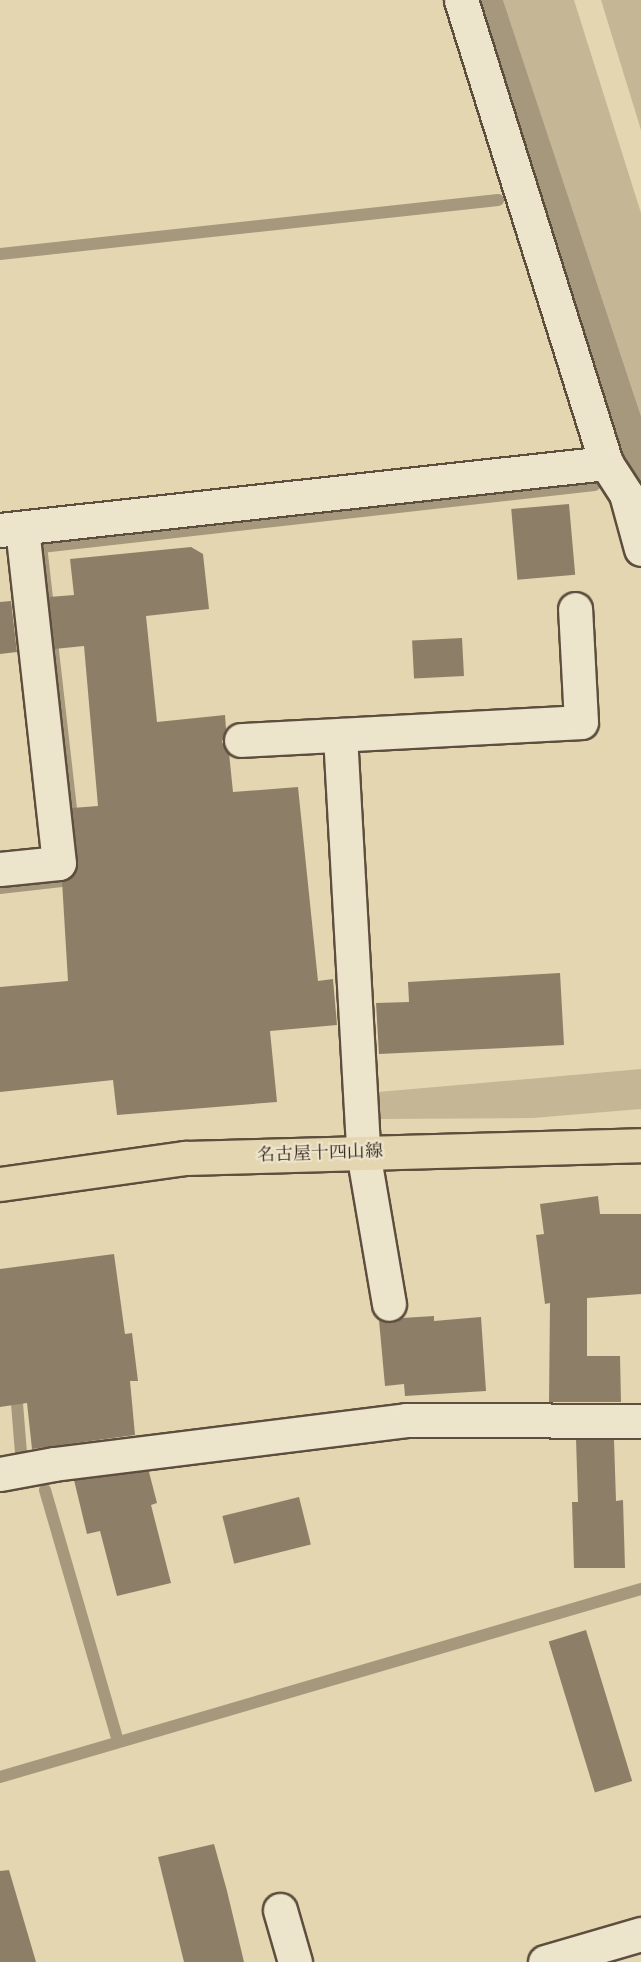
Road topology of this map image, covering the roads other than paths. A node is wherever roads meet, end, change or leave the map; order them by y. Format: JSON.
{"nodes":[{"id":1,"x":461,"y":0,"type":"edge"},
{"id":2,"x":606,"y":463,"type":"junction"},
{"id":3,"x":11,"y":529,"type":"edge"},
{"id":4,"x":641,"y":549,"type":"edge"},
{"id":5,"x":574,"y":609,"type":"dead end"},
{"id":6,"x":340,"y":735,"type":"junction"},
{"id":7,"x":241,"y":740,"type":"dead end"},
{"id":8,"x":0,"y":869,"type":"edge"},
{"id":9,"x":641,"y":1144,"type":"edge"},
{"id":10,"x":363,"y":1152,"type":"junction"},
{"id":11,"x":0,"y":1184,"type":"edge"},
{"id":12,"x":389,"y":1304,"type":"dead end"},
{"id":13,"x":641,"y":1421,"type":"edge"},
{"id":14,"x":0,"y":1474,"type":"edge"},
{"id":15,"x":280,"y":1910,"type":"dead end"},
{"id":16,"x":641,"y":1934,"type":"edge"},
{"id":17,"x":295,"y":1962,"type":"edge"},
{"id":18,"x":545,"y":1962,"type":"edge"}],
"edges":[{"from":1,"to":2,"type":"street"},
{"from":2,"to":3,"type":"street"},
{"from":2,"to":4,"type":"street"},
{"from":3,"to":8,"type":"street"},
{"from":5,"to":6,"type":"street"},
{"from":6,"to":7,"type":"street"},
{"from":6,"to":10,"type":"street"},
{"from":9,"to":10,"type":"main road","name":"名古屋十四山線"},
{"from":10,"to":11,"type":"main road","name":"名古屋十四山線"},
{"from":10,"to":12,"type":"street"},
{"from":13,"to":14,"type":"street"},
{"from":15,"to":17,"type":"street"},
{"from":16,"to":18,"type":"street"}]}
